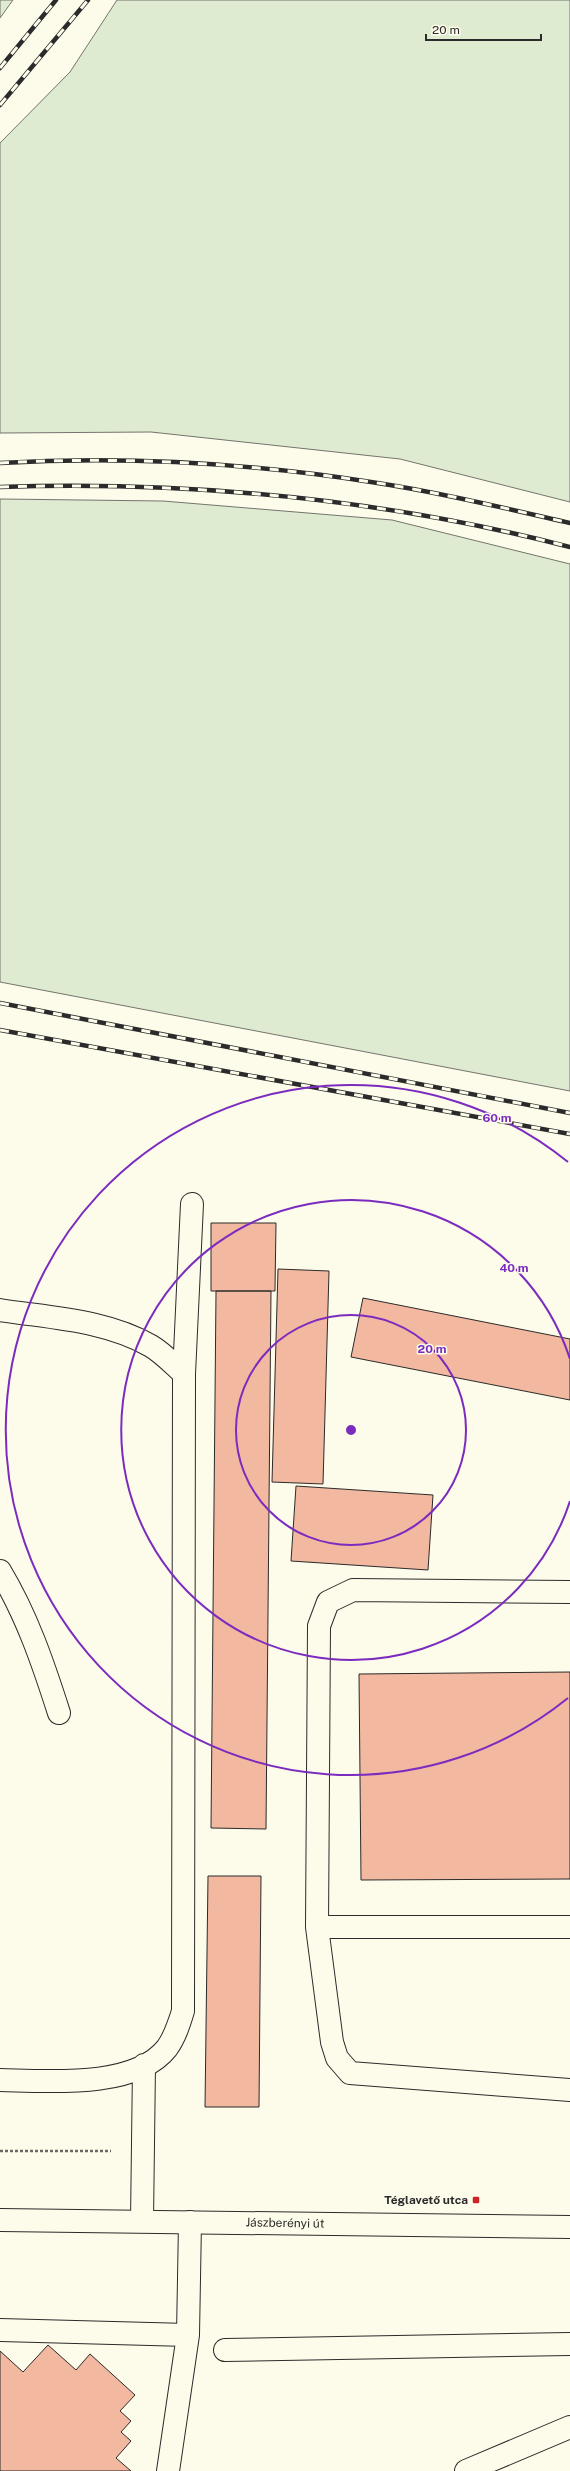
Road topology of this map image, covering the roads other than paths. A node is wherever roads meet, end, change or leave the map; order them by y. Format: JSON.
{"nodes":[{"id":1,"x":192,"y":1204,"type":"dead end"},
{"id":2,"x":0,"y":1310,"type":"edge"},
{"id":3,"x":184,"y":1374,"type":"junction"},
{"id":4,"x":0,"y":1571,"type":"edge"},
{"id":5,"x":570,"y":1592,"type":"edge"},
{"id":6,"x":59,"y":1713,"type":"dead end"},
{"id":7,"x":316,"y":1927,"type":"junction"},
{"id":8,"x":570,"y":1927,"type":"edge"},
{"id":9,"x":144,"y":2065,"type":"junction"},
{"id":10,"x":0,"y":2080,"type":"edge"},
{"id":11,"x":570,"y":2090,"type":"edge"},
{"id":12,"x":0,"y":2220,"type":"edge"},
{"id":13,"x":142,"y":2221,"type":"junction"},
{"id":14,"x":190,"y":2222,"type":"junction"},
{"id":15,"x":570,"y":2227,"type":"edge"},
{"id":16,"x":0,"y":2330,"type":"edge"},
{"id":17,"x":188,"y":2335,"type":"junction"},
{"id":18,"x":570,"y":2344,"type":"edge"},
{"id":19,"x":225,"y":2350,"type":"dead end"},
{"id":20,"x":570,"y":2427,"type":"edge"},
{"id":21,"x":168,"y":2471,"type":"edge"},
{"id":22,"x":466,"y":2471,"type":"edge"}],
"edges":[{"from":1,"to":3,"type":"main road"},
{"from":2,"to":3,"type":"main road"},
{"from":3,"to":9,"type":"main road"},
{"from":4,"to":6,"type":"main road"},
{"from":5,"to":7,"type":"main road"},
{"from":7,"to":8,"type":"main road"},
{"from":7,"to":11,"type":"main road"},
{"from":9,"to":10,"type":"main road"},
{"from":9,"to":13,"type":"main road"},
{"from":12,"to":13,"type":"main road","name":"Jászberényi út"},
{"from":13,"to":14,"type":"main road","name":"Jászberényi út"},
{"from":14,"to":15,"type":"main road","name":"Jászberényi út"},
{"from":14,"to":17,"type":"main road"},
{"from":16,"to":17,"type":"main road"},
{"from":17,"to":21,"type":"main road"},
{"from":18,"to":19,"type":"main road"},
{"from":20,"to":22,"type":"main road"}]}
